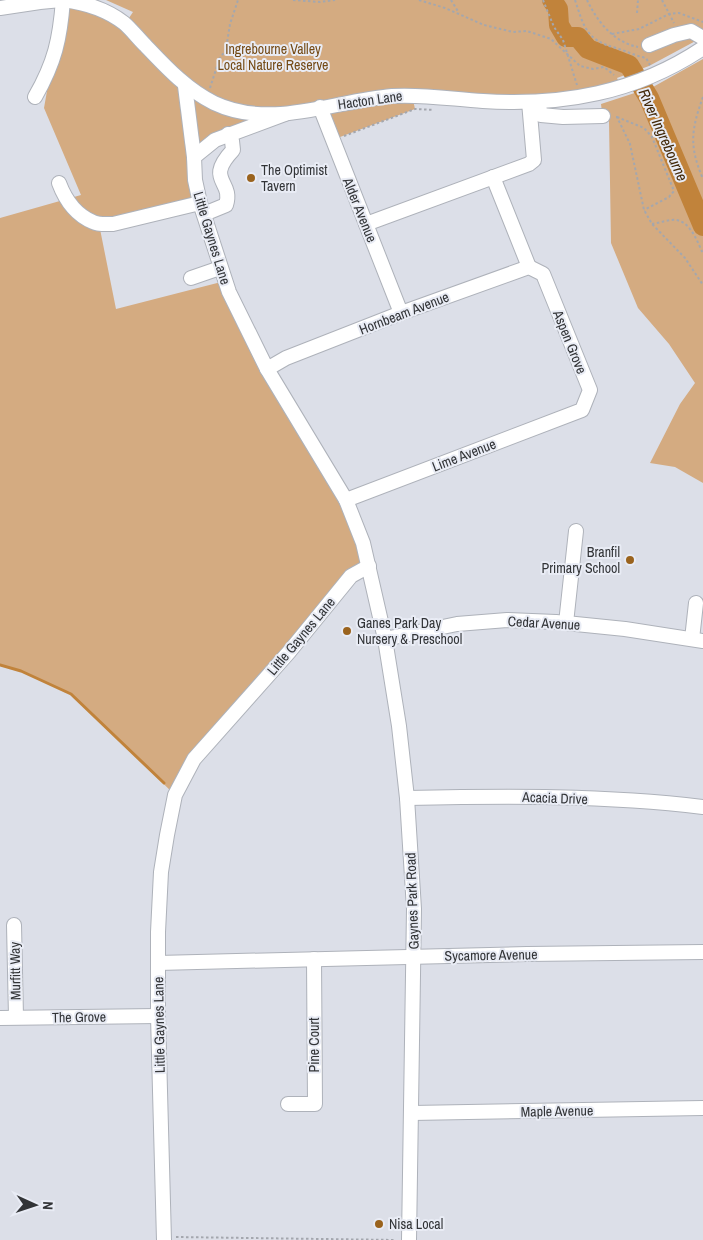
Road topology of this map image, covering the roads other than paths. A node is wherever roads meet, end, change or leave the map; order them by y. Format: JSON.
{"nodes":[{"id":1,"x":63,"y":0,"type":"edge"},
{"id":2,"x":0,"y":8,"type":"edge"},
{"id":3,"x":703,"y":38,"type":"edge"},
{"id":4,"x":649,"y":45,"type":"road end"},
{"id":5,"x":703,"y":48,"type":"edge"},
{"id":6,"x":185,"y":86,"type":"junction"},
{"id":7,"x":35,"y":96,"type":"dead end"},
{"id":8,"x":534,"y":102,"type":"junction"},
{"id":9,"x":320,"y":107,"type":"junction"},
{"id":10,"x":286,"y":114,"type":"junction"},
{"id":11,"x":603,"y":116,"type":"road end"},
{"id":12,"x":228,"y":134,"type":"junction"},
{"id":13,"x":194,"y":157,"type":"junction"},
{"id":14,"x":493,"y":177,"type":"junction"},
{"id":15,"x":59,"y":183,"type":"dead end"},
{"id":16,"x":202,"y":209,"type":"junction"},
{"id":17,"x":366,"y":224,"type":"junction"},
{"id":18,"x":529,"y":267,"type":"junction"},
{"id":19,"x":220,"y":268,"type":"junction"},
{"id":20,"x":191,"y":278,"type":"dead end"},
{"id":21,"x":401,"y":313,"type":"junction"},
{"id":22,"x":267,"y":369,"type":"junction"},
{"id":23,"x":582,"y":410,"type":"joint"},
{"id":24,"x":346,"y":500,"type":"junction"},
{"id":25,"x":576,"y":531,"type":"dead end"},
{"id":26,"x":369,"y":566,"type":"junction"},
{"id":27,"x":696,"y":603,"type":"dead end"},
{"id":28,"x":566,"y":623,"type":"junction"},
{"id":29,"x":385,"y":639,"type":"junction"},
{"id":30,"x":697,"y":640,"type":"edge"},
{"id":31,"x":407,"y":798,"type":"junction"},
{"id":32,"x":703,"y":807,"type":"edge"},
{"id":33,"x":14,"y":925,"type":"dead end"},
{"id":34,"x":703,"y":952,"type":"edge"},
{"id":35,"x":414,"y":957,"type":"junction"},
{"id":36,"x":314,"y":959,"type":"junction"},
{"id":37,"x":158,"y":963,"type":"junction"},
{"id":38,"x":158,"y":1016,"type":"junction"},
{"id":39,"x":0,"y":1018,"type":"edge"},
{"id":40,"x":16,"y":1018,"type":"junction"},
{"id":41,"x":288,"y":1104,"type":"dead end"},
{"id":42,"x":703,"y":1108,"type":"edge"},
{"id":43,"x":412,"y":1113,"type":"junction"},
{"id":44,"x":164,"y":1238,"type":"edge"},
{"id":45,"x":409,"y":1240,"type":"edge"}],
"edges":[{"from":1,"to":2,"type":"street","name":"Hacton Lane"},
{"from":1,"to":6,"type":"street","name":"Hacton Lane"},
{"from":1,"to":7,"type":"street"},
{"from":3,"to":4,"type":"street"},
{"from":5,"to":8,"type":"street","name":"Hacton Lane"},
{"from":6,"to":10,"type":"street","name":"Hacton Lane"},
{"from":6,"to":13,"type":"street","name":"Little Gaynes Lane"},
{"from":8,"to":9,"type":"street","name":"Hacton Lane"},
{"from":8,"to":11,"type":"street"},
{"from":8,"to":14,"type":"street"},
{"from":9,"to":10,"type":"street","name":"Hacton Lane"},
{"from":9,"to":17,"type":"street","name":"Alder Avenue"},
{"from":10,"to":12,"type":"street"},
{"from":12,"to":13,"type":"street"},
{"from":12,"to":16,"type":"street"},
{"from":13,"to":16,"type":"street","name":"Little Gaynes Lane"},
{"from":14,"to":17,"type":"street"},
{"from":14,"to":18,"type":"street"},
{"from":15,"to":16,"type":"street"},
{"from":16,"to":19,"type":"street","name":"Little Gaynes Lane"},
{"from":17,"to":21,"type":"street","name":"Alder Avenue"},
{"from":18,"to":21,"type":"street","name":"Hornbeam Avenue"},
{"from":18,"to":23,"type":"street","name":"Aspen Grove"},
{"from":19,"to":20,"type":"street"},
{"from":19,"to":22,"type":"street","name":"Little Gaynes Lane"},
{"from":21,"to":22,"type":"street","name":"Hornbeam Avenue"},
{"from":22,"to":24,"type":"street","name":"Little Gaynes Lane"},
{"from":23,"to":24,"type":"street","name":"Lime Avenue"},
{"from":24,"to":26,"type":"street","name":"Little Gaynes Lane"},
{"from":25,"to":28,"type":"street"},
{"from":26,"to":29,"type":"street","name":"Gaynes Park Road"},
{"from":26,"to":37,"type":"street","name":"Little Gaynes Lane"},
{"from":27,"to":30,"type":"street"},
{"from":28,"to":29,"type":"street","name":"Cedar Avenue"},
{"from":28,"to":30,"type":"street","name":"Cedar Avenue"},
{"from":29,"to":31,"type":"street","name":"Gaynes Park Road"},
{"from":31,"to":32,"type":"street","name":"Acacia Drive"},
{"from":31,"to":35,"type":"street","name":"Gaynes Park Road"},
{"from":33,"to":40,"type":"street","name":"Murfitt Way"},
{"from":34,"to":35,"type":"street","name":"Sycamore Avenue"},
{"from":35,"to":36,"type":"street","name":"Sycamore Avenue"},
{"from":35,"to":43,"type":"street","name":"Gaynes Park Road"},
{"from":36,"to":37,"type":"street","name":"Sycamore Avenue"},
{"from":36,"to":41,"type":"street","name":"Pine Court"},
{"from":37,"to":38,"type":"street","name":"Little Gaynes Lane"},
{"from":38,"to":40,"type":"street","name":"The Grove"},
{"from":38,"to":44,"type":"street","name":"Little Gaynes Lane"},
{"from":39,"to":40,"type":"street","name":"The Grove"},
{"from":42,"to":43,"type":"street","name":"Maple Avenue"},
{"from":43,"to":45,"type":"street","name":"Gaynes Park Road"}]}
